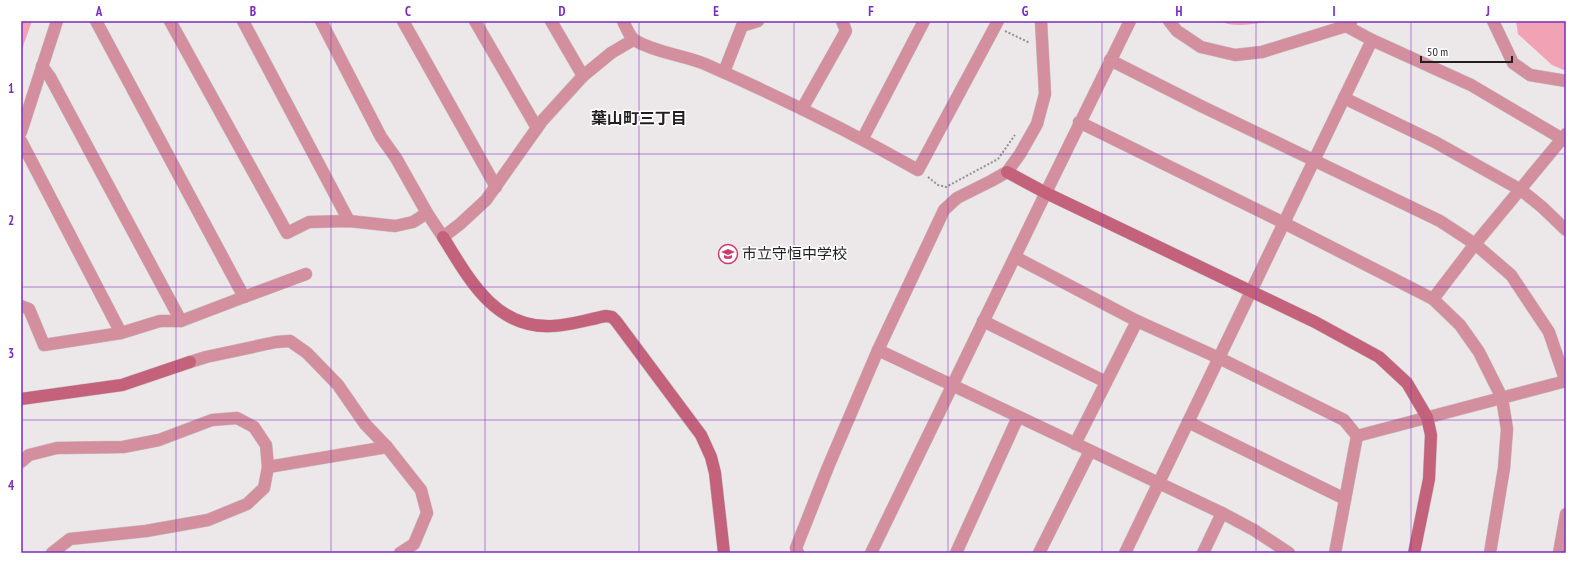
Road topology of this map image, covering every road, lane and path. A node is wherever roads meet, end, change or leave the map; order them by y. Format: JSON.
{"nodes":[{"id":1,"x":57,"y":21,"type":"edge"},
{"id":2,"x":96,"y":21,"type":"edge"},
{"id":3,"x":170,"y":21,"type":"edge"},
{"id":4,"x":243,"y":21,"type":"edge"},
{"id":5,"x":321,"y":21,"type":"edge"},
{"id":6,"x":403,"y":21,"type":"edge"},
{"id":7,"x":475,"y":21,"type":"edge"},
{"id":8,"x":551,"y":21,"type":"edge"},
{"id":9,"x":623,"y":21,"type":"edge"},
{"id":10,"x":758,"y":21,"type":"edge"},
{"id":11,"x":842,"y":21,"type":"edge"},
{"id":12,"x":924,"y":21,"type":"edge"},
{"id":13,"x":1041,"y":21,"type":"edge"},
{"id":14,"x":1130,"y":21,"type":"edge"},
{"id":15,"x":1169,"y":21,"type":"edge"},
{"id":16,"x":1493,"y":21,"type":"edge"},
{"id":17,"x":1349,"y":23,"type":"edge"},
{"id":18,"x":741,"y":24,"type":"edge"},
{"id":19,"x":996,"y":24,"type":"edge"},
{"id":20,"x":633,"y":40,"type":"junction"},
{"id":21,"x":1372,"y":40,"type":"junction"},
{"id":22,"x":1032,"y":47,"type":"dead end"},
{"id":23,"x":1110,"y":60,"type":"junction"},
{"id":24,"x":42,"y":66,"type":"junction"},
{"id":25,"x":724,"y":72,"type":"junction"},
{"id":26,"x":583,"y":76,"type":"junction"},
{"id":27,"x":1566,"y":81,"type":"edge"},
{"id":28,"x":1344,"y":98,"type":"junction"},
{"id":29,"x":802,"y":109,"type":"junction"},
{"id":30,"x":1079,"y":122,"type":"junction"},
{"id":31,"x":537,"y":128,"type":"junction"},
{"id":32,"x":21,"y":132,"type":"edge"},
{"id":33,"x":1016,"y":134,"type":"dead end"},
{"id":34,"x":863,"y":138,"type":"junction"},
{"id":35,"x":1565,"y":138,"type":"edge"},
{"id":36,"x":21,"y":141,"type":"edge"},
{"id":37,"x":1314,"y":160,"type":"junction"},
{"id":38,"x":918,"y":170,"type":"junction"},
{"id":39,"x":1006,"y":172,"type":"junction"},
{"id":40,"x":496,"y":187,"type":"junction"},
{"id":41,"x":1520,"y":190,"type":"junction"},
{"id":42,"x":1046,"y":193,"type":"junction"},
{"id":43,"x":427,"y":213,"type":"junction"},
{"id":44,"x":349,"y":221,"type":"junction"},
{"id":45,"x":1284,"y":223,"type":"junction"},
{"id":46,"x":1566,"y":230,"type":"edge"},
{"id":47,"x":443,"y":237,"type":"junction"},
{"id":48,"x":1475,"y":244,"type":"junction"},
{"id":49,"x":1015,"y":257,"type":"junction"},
{"id":50,"x":306,"y":274,"type":"dead end"},
{"id":51,"x":1251,"y":291,"type":"junction"},
{"id":52,"x":244,"y":297,"type":"junction"},
{"id":53,"x":1432,"y":299,"type":"junction"},
{"id":54,"x":21,"y":306,"type":"edge"},
{"id":55,"x":181,"y":321,"type":"junction"},
{"id":56,"x":983,"y":321,"type":"junction"},
{"id":57,"x":1137,"y":321,"type":"junction"},
{"id":58,"x":121,"y":333,"type":"junction"},
{"id":59,"x":878,"y":350,"type":"junction"},
{"id":60,"x":1219,"y":358,"type":"junction"},
{"id":61,"x":1566,"y":381,"type":"edge"},
{"id":62,"x":1106,"y":382,"type":"junction"},
{"id":63,"x":952,"y":385,"type":"junction"},
{"id":64,"x":1502,"y":398,"type":"junction"},
{"id":65,"x":21,"y":399,"type":"edge"},
{"id":66,"x":1018,"y":416,"type":"junction"},
{"id":67,"x":1427,"y":418,"type":"junction"},
{"id":68,"x":1188,"y":422,"type":"junction"},
{"id":69,"x":1358,"y":436,"type":"junction"},
{"id":70,"x":1075,"y":444,"type":"junction"},
{"id":71,"x":387,"y":447,"type":"junction"},
{"id":72,"x":1090,"y":451,"type":"junction"},
{"id":73,"x":21,"y":462,"type":"edge"},
{"id":74,"x":268,"y":467,"type":"junction"},
{"id":75,"x":1159,"y":483,"type":"junction"},
{"id":76,"x":1346,"y":499,"type":"junction"},
{"id":77,"x":1222,"y":513,"type":"junction"},
{"id":78,"x":1566,"y":514,"type":"edge"},
{"id":79,"x":52,"y":553,"type":"edge"},
{"id":80,"x":400,"y":553,"type":"edge"},
{"id":81,"x":724,"y":553,"type":"edge"},
{"id":82,"x":798,"y":553,"type":"edge"},
{"id":83,"x":871,"y":553,"type":"edge"},
{"id":84,"x":956,"y":553,"type":"edge"},
{"id":85,"x":1039,"y":553,"type":"edge"},
{"id":86,"x":1125,"y":553,"type":"edge"},
{"id":87,"x":1203,"y":553,"type":"edge"},
{"id":88,"x":1289,"y":553,"type":"edge"},
{"id":89,"x":1335,"y":553,"type":"edge"},
{"id":90,"x":1414,"y":553,"type":"edge"},
{"id":91,"x":1490,"y":553,"type":"edge"},
{"id":92,"x":1559,"y":553,"type":"edge"}],
"edges":[{"from":1,"to":24,"type":"street"},
{"from":2,"to":52,"type":"street"},
{"from":3,"to":44,"type":"street"},
{"from":4,"to":44,"type":"street"},
{"from":5,"to":43,"type":"street"},
{"from":6,"to":40,"type":"street"},
{"from":7,"to":31,"type":"street"},
{"from":8,"to":26,"type":"street"},
{"from":9,"to":20,"type":"street"},
{"from":10,"to":18,"type":"street"},
{"from":11,"to":29,"type":"street"},
{"from":12,"to":34,"type":"street"},
{"from":13,"to":39,"type":"street"},
{"from":14,"to":23,"type":"street"},
{"from":15,"to":17,"type":"street"},
{"from":16,"to":27,"type":"street"},
{"from":17,"to":21,"type":"street"},
{"from":18,"to":25,"type":"street"},
{"from":19,"to":22,"type":"path"},
{"from":19,"to":38,"type":"street"},
{"from":20,"to":25,"type":"street"},
{"from":20,"to":26,"type":"street"},
{"from":21,"to":28,"type":"street"},
{"from":21,"to":35,"type":"street"},
{"from":23,"to":30,"type":"street"},
{"from":23,"to":37,"type":"street"},
{"from":24,"to":32,"type":"street"},
{"from":24,"to":55,"type":"street"},
{"from":25,"to":29,"type":"street"},
{"from":26,"to":31,"type":"street"},
{"from":28,"to":37,"type":"street"},
{"from":28,"to":41,"type":"street"},
{"from":29,"to":34,"type":"street"},
{"from":30,"to":42,"type":"street"},
{"from":30,"to":45,"type":"street"},
{"from":31,"to":40,"type":"street"},
{"from":33,"to":38,"type":"path"},
{"from":34,"to":38,"type":"street"},
{"from":35,"to":41,"type":"street"},
{"from":36,"to":58,"type":"street"},
{"from":37,"to":45,"type":"street"},
{"from":37,"to":48,"type":"street"},
{"from":39,"to":42,"type":"street"},
{"from":39,"to":59,"type":"street"},
{"from":40,"to":47,"type":"street"},
{"from":41,"to":46,"type":"street"},
{"from":41,"to":48,"type":"street"},
{"from":42,"to":49,"type":"street"},
{"from":42,"to":51,"type":"street"},
{"from":43,"to":44,"type":"street"},
{"from":43,"to":47,"type":"street"},
{"from":45,"to":51,"type":"street"},
{"from":45,"to":53,"type":"street"},
{"from":47,"to":81,"type":"street"},
{"from":48,"to":53,"type":"street"},
{"from":48,"to":61,"type":"street"},
{"from":49,"to":56,"type":"street"},
{"from":49,"to":57,"type":"street"},
{"from":50,"to":52,"type":"street"},
{"from":51,"to":60,"type":"street"},
{"from":51,"to":67,"type":"street"},
{"from":52,"to":55,"type":"street"},
{"from":53,"to":64,"type":"street"},
{"from":54,"to":58,"type":"street"},
{"from":55,"to":58,"type":"street"},
{"from":56,"to":62,"type":"street"},
{"from":56,"to":63,"type":"street"},
{"from":57,"to":60,"type":"street"},
{"from":57,"to":62,"type":"street"},
{"from":59,"to":63,"type":"street"},
{"from":59,"to":82,"type":"street"},
{"from":60,"to":68,"type":"street"},
{"from":60,"to":69,"type":"street"},
{"from":61,"to":64,"type":"street"},
{"from":62,"to":70,"type":"street"},
{"from":63,"to":66,"type":"street"},
{"from":63,"to":83,"type":"street"},
{"from":64,"to":67,"type":"street"},
{"from":64,"to":91,"type":"street"},
{"from":65,"to":71,"type":"street"},
{"from":66,"to":70,"type":"street"},
{"from":66,"to":84,"type":"street"},
{"from":67,"to":69,"type":"street"},
{"from":67,"to":90,"type":"street"},
{"from":68,"to":75,"type":"street"},
{"from":68,"to":76,"type":"street"},
{"from":69,"to":76,"type":"street"},
{"from":70,"to":72,"type":"street"},
{"from":71,"to":74,"type":"street"},
{"from":71,"to":80,"type":"street"},
{"from":72,"to":75,"type":"street"},
{"from":72,"to":85,"type":"street"},
{"from":73,"to":74,"type":"street"},
{"from":74,"to":79,"type":"street"},
{"from":75,"to":77,"type":"street"},
{"from":75,"to":86,"type":"street"},
{"from":76,"to":89,"type":"street"},
{"from":77,"to":87,"type":"street"},
{"from":77,"to":88,"type":"street"},
{"from":78,"to":92,"type":"street"}]}
